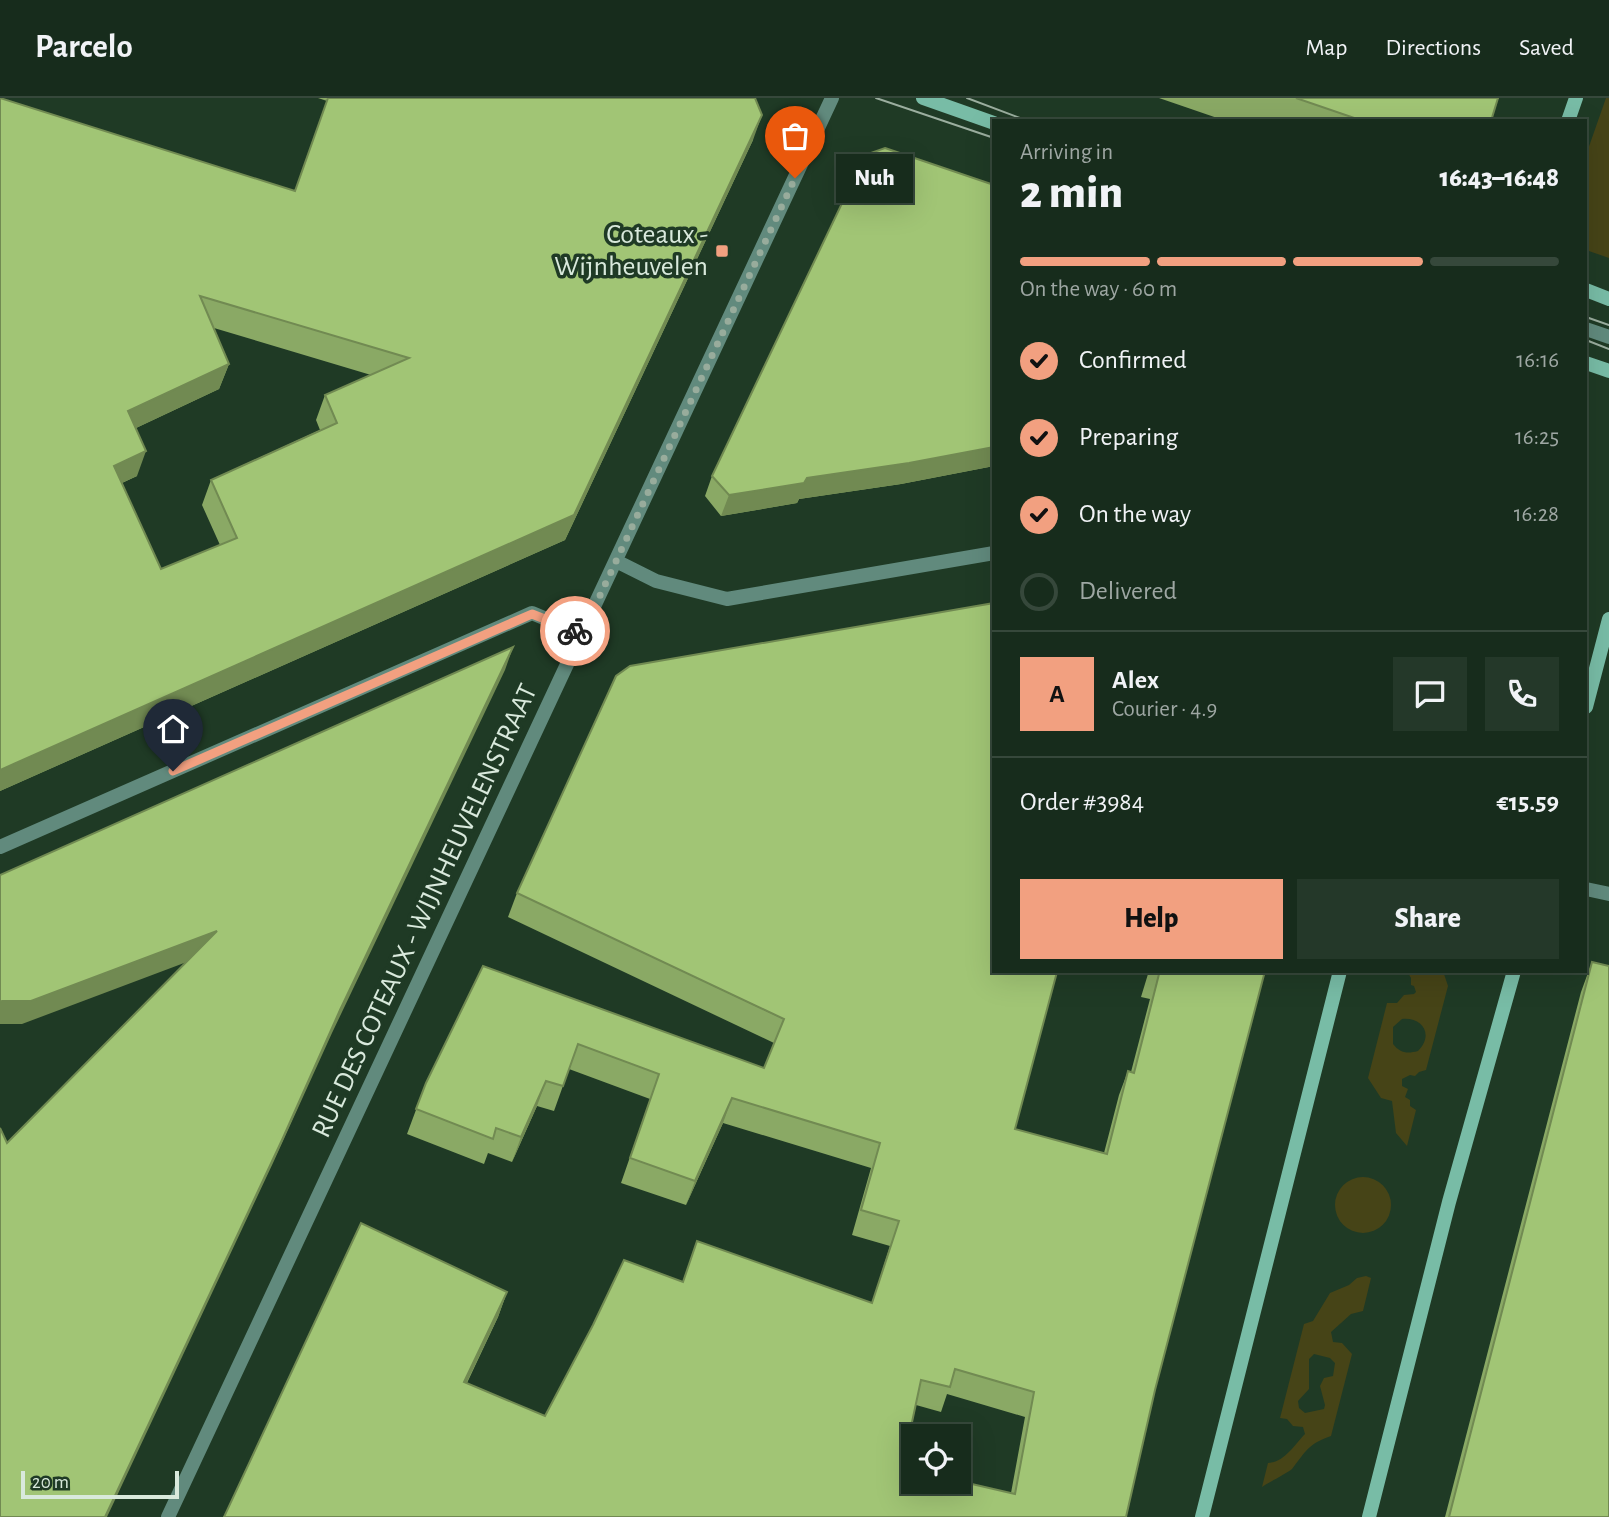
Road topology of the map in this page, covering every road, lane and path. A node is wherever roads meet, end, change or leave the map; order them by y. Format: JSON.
{"nodes":[{"id":1,"x":832,"y":98,"type":"edge"},
{"id":2,"x":923,"y":98,"type":"edge"},
{"id":3,"x":1576,"y":98,"type":"edge"},
{"id":4,"x":1569,"y":119,"type":"edge"},
{"id":5,"x":992,"y":122,"type":"edge"},
{"id":6,"x":1587,"y":290,"type":"edge"},
{"id":7,"x":1609,"y":299,"type":"edge"},
{"id":8,"x":1587,"y":329,"type":"edge"},
{"id":9,"x":1609,"y":337,"type":"edge"},
{"id":10,"x":1587,"y":363,"type":"edge"},
{"id":11,"x":1609,"y":372,"type":"edge"},
{"id":12,"x":992,"y":553,"type":"edge"},
{"id":13,"x":616,"y":561,"type":"junction"},
{"id":14,"x":1609,"y":619,"type":"edge"},
{"id":15,"x":582,"y":634,"type":"junction"},
{"id":16,"x":1587,"y":703,"type":"edge"},
{"id":17,"x":0,"y":847,"type":"edge"},
{"id":18,"x":1587,"y":889,"type":"edge"},
{"id":19,"x":1609,"y":894,"type":"edge"},
{"id":20,"x":1339,"y":973,"type":"edge"},
{"id":21,"x":1513,"y":973,"type":"edge"},
{"id":22,"x":169,"y":1517,"type":"edge"},
{"id":23,"x":1202,"y":1517,"type":"edge"},
{"id":24,"x":1369,"y":1517,"type":"edge"}],
"edges":[{"from":1,"to":13,"type":"street","name":"RUE DES COTEAUX - WIJNHEUVELENSTRAAT"},
{"from":2,"to":5,"type":"street"},
{"from":3,"to":4,"type":"street"},
{"from":6,"to":7,"type":"street"},
{"from":8,"to":9,"type":"street"},
{"from":10,"to":11,"type":"street"},
{"from":12,"to":13,"type":"street"},
{"from":13,"to":15,"type":"street","name":"RUE DES COTEAUX - WIJNHEUVELENSTRAAT"},
{"from":14,"to":16,"type":"street"},
{"from":15,"to":17,"type":"street"},
{"from":15,"to":22,"type":"street","name":"RUE DES COTEAUX - WIJNHEUVELENSTRAAT"},
{"from":18,"to":19,"type":"street"},
{"from":20,"to":23,"type":"street"},
{"from":21,"to":24,"type":"street"}]}
